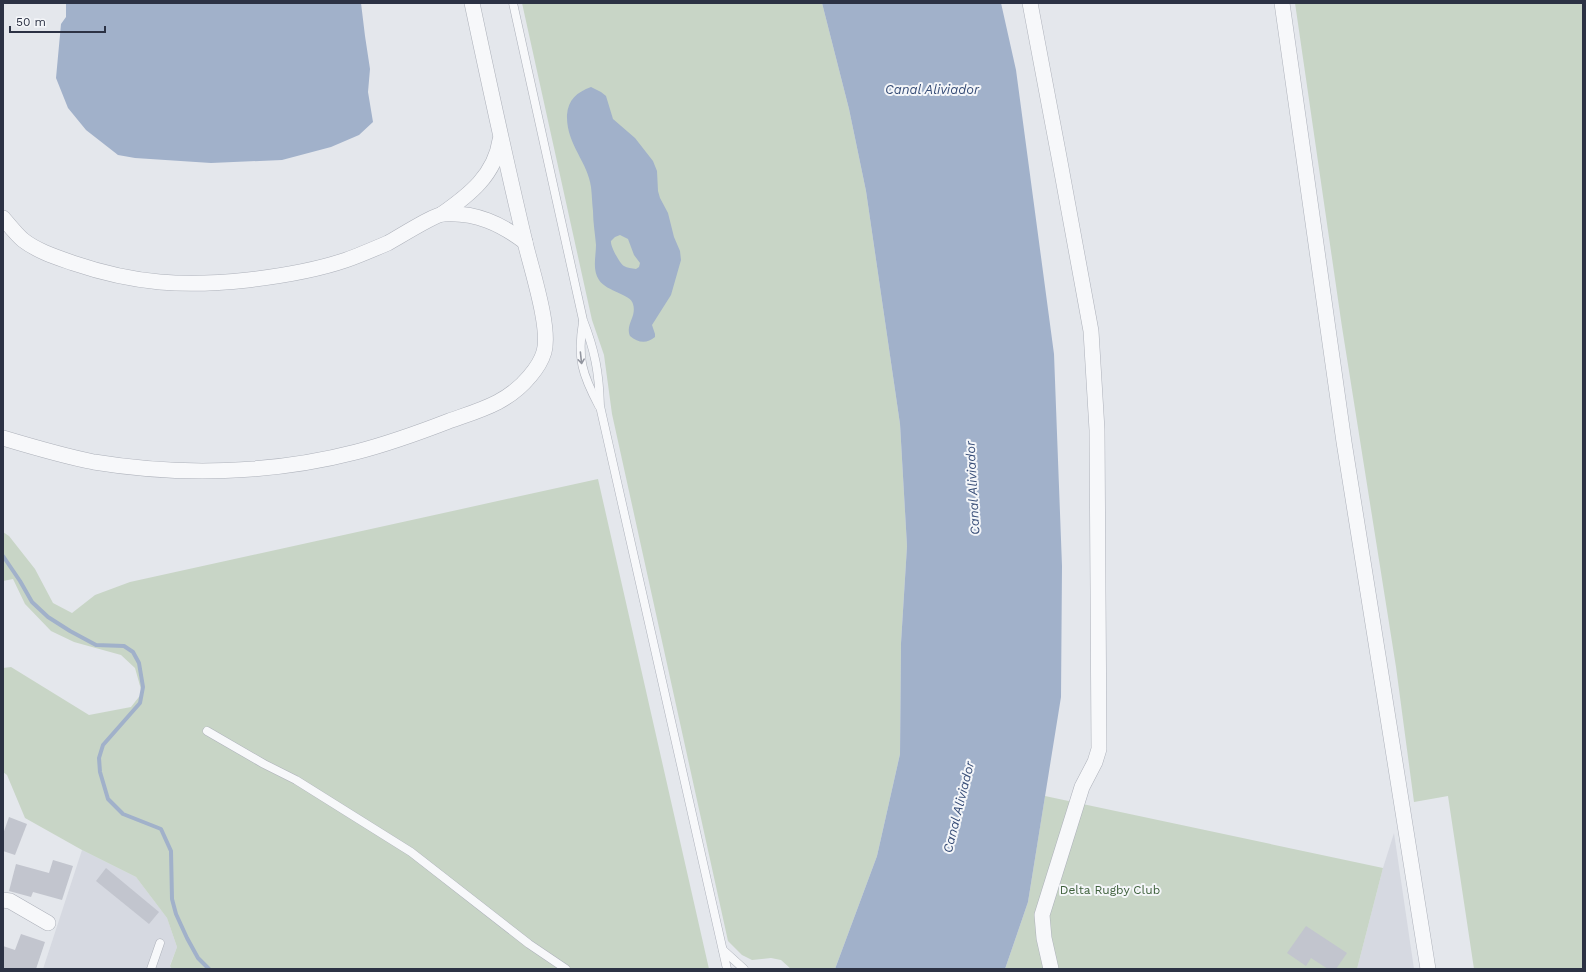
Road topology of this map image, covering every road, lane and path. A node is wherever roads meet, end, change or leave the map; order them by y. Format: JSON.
{"nodes":[{"id":1,"x":472,"y":3,"type":"edge"},
{"id":2,"x":514,"y":3,"type":"edge"},
{"id":3,"x":1030,"y":3,"type":"edge"},
{"id":4,"x":1282,"y":3,"type":"edge"},
{"id":5,"x":501,"y":135,"type":"junction"},
{"id":6,"x":442,"y":214,"type":"junction"},
{"id":7,"x":3,"y":218,"type":"edge"},
{"id":8,"x":3,"y":234,"type":"edge"},
{"id":9,"x":24,"y":241,"type":"junction"},
{"id":10,"x":525,"y":242,"type":"junction"},
{"id":11,"x":583,"y":320,"type":"junction"},
{"id":12,"x":600,"y":406,"type":"junction"},
{"id":13,"x":3,"y":438,"type":"edge"},
{"id":14,"x":207,"y":731,"type":"dead end"},
{"id":15,"x":3,"y":900,"type":"edge"},
{"id":16,"x":48,"y":923,"type":"dead end"},
{"id":17,"x":160,"y":943,"type":"dead end"},
{"id":18,"x":723,"y":950,"type":"junction"},
{"id":19,"x":151,"y":969,"type":"edge"},
{"id":20,"x":566,"y":969,"type":"edge"},
{"id":21,"x":726,"y":969,"type":"edge"},
{"id":22,"x":744,"y":969,"type":"edge"},
{"id":23,"x":1051,"y":969,"type":"edge"},
{"id":24,"x":1428,"y":969,"type":"edge"}],
"edges":[{"from":1,"to":5,"type":"street"},
{"from":2,"to":11,"type":"lane"},
{"from":3,"to":23,"type":"street"},
{"from":4,"to":24,"type":"street"},
{"from":5,"to":6,"type":"street"},
{"from":5,"to":10,"type":"street"},
{"from":6,"to":9,"type":"street"},
{"from":6,"to":10,"type":"street"},
{"from":7,"to":9,"type":"street"},
{"from":8,"to":9,"type":"street"},
{"from":10,"to":13,"type":"street"},
{"from":11,"to":12,"type":"lane"},
{"from":11,"to":12,"type":"lane","one_way":true},
{"from":12,"to":18,"type":"lane"},
{"from":14,"to":20,"type":"lane"},
{"from":15,"to":16,"type":"street"},
{"from":17,"to":19,"type":"lane"},
{"from":18,"to":21,"type":"lane"},
{"from":18,"to":22,"type":"lane"}]}
